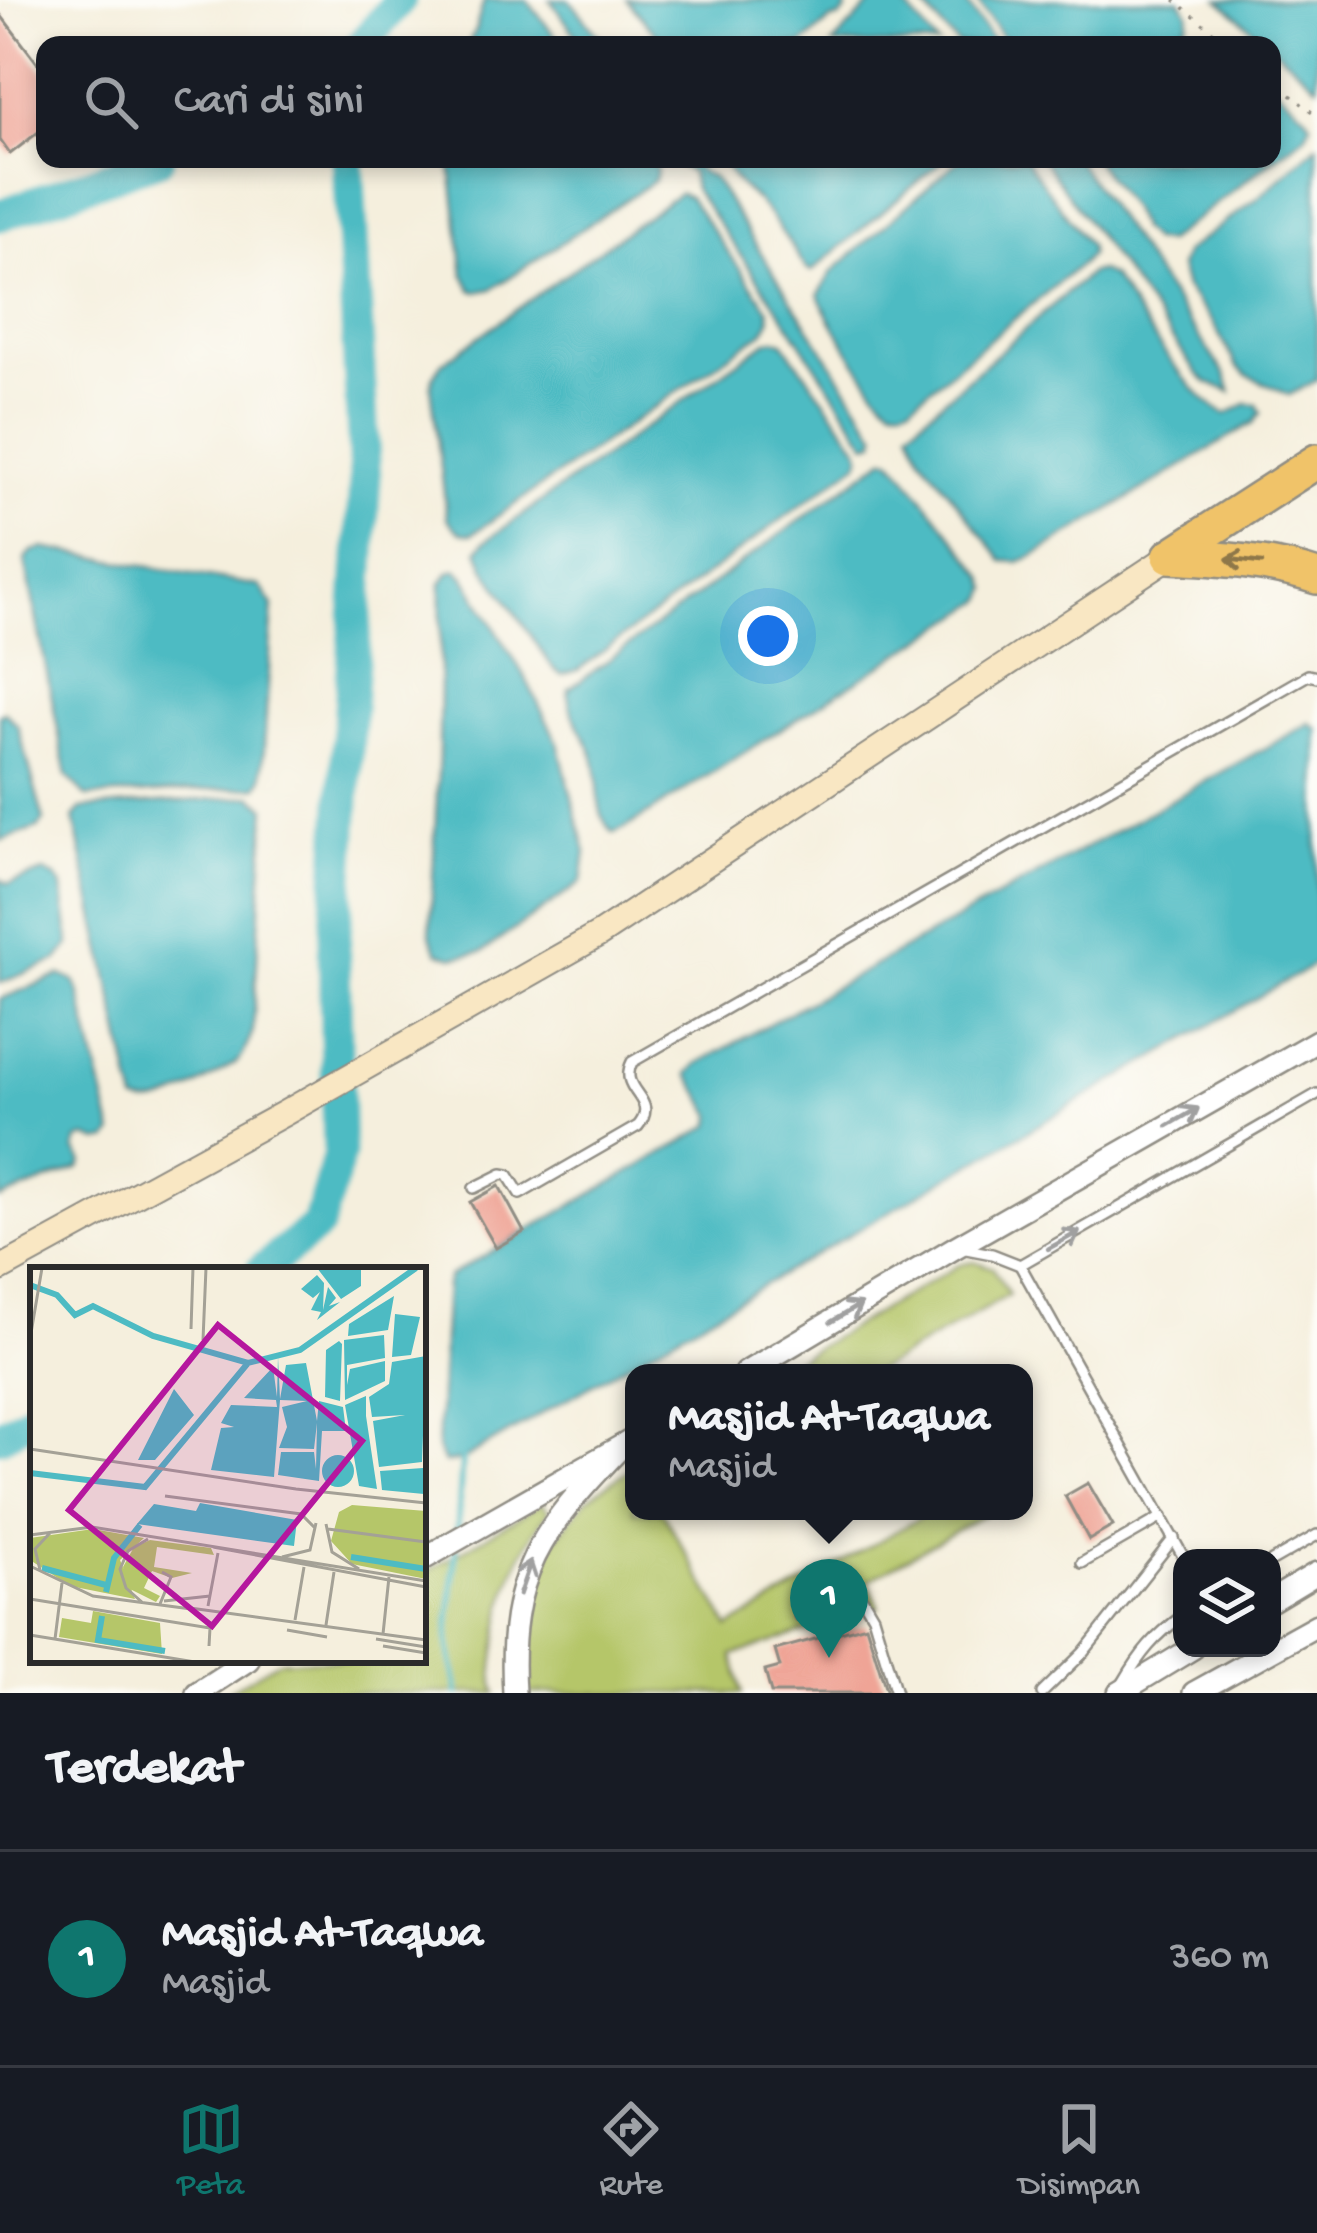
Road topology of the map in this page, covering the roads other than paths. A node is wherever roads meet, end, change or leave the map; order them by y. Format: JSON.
{"nodes":[{"id":1,"x":1308,"y":471,"type":"edge"},
{"id":2,"x":1170,"y":556,"type":"junction"},
{"id":3,"x":1317,"y":577,"type":"edge"},
{"id":4,"x":1317,"y":676,"type":"edge"},
{"id":5,"x":1317,"y":1041,"type":"edge"},
{"id":6,"x":1317,"y":1094,"type":"edge"},
{"id":7,"x":474,"y":1188,"type":"dead end"},
{"id":8,"x":956,"y":1247,"type":"junction"},
{"id":9,"x":1020,"y":1265,"type":"junction"},
{"id":10,"x":0,"y":1269,"type":"edge"},
{"id":11,"x":760,"y":1364,"type":"edge"},
{"id":12,"x":625,"y":1444,"type":"edge"},
{"id":13,"x":625,"y":1445,"type":"edge"},
{"id":14,"x":1162,"y":1517,"type":"junction"},
{"id":15,"x":1317,"y":1535,"type":"edge"},
{"id":16,"x":1174,"y":1538,"type":"junction"},
{"id":17,"x":1180,"y":1549,"type":"edge"},
{"id":18,"x":1281,"y":1556,"type":"edge"},
{"id":19,"x":426,"y":1557,"type":"edge"},
{"id":20,"x":1082,"y":1563,"type":"dead end"},
{"id":21,"x":1317,"y":1573,"type":"edge"},
{"id":22,"x":1281,"y":1595,"type":"edge"},
{"id":23,"x":799,"y":1616,"type":"dead end"},
{"id":24,"x":1173,"y":1623,"type":"edge"},
{"id":25,"x":1317,"y":1624,"type":"edge"},
{"id":26,"x":1178,"y":1657,"type":"edge"},
{"id":27,"x":243,"y":1663,"type":"edge"},
{"id":28,"x":197,"y":1693,"type":"edge"},
{"id":29,"x":514,"y":1693,"type":"edge"},
{"id":30,"x":896,"y":1693,"type":"edge"},
{"id":31,"x":1042,"y":1693,"type":"edge"},
{"id":32,"x":1118,"y":1693,"type":"edge"},
{"id":33,"x":1194,"y":1693,"type":"edge"}],
"edges":[{"from":1,"to":2,"type":"highway"},
{"from":3,"to":2,"type":"highway","one_way":true},
{"from":2,"to":10,"type":"main road"},
{"from":4,"to":7,"type":"lane"},
{"from":8,"to":5,"type":"street","one_way":true},
{"from":9,"to":6,"type":"lane","one_way":true},
{"from":8,"to":9,"type":"lane"},
{"from":11,"to":8,"type":"street","one_way":true},
{"from":9,"to":14,"type":"lane"},
{"from":12,"to":19,"type":"street"},
{"from":29,"to":13,"type":"street","one_way":true},
{"from":14,"to":16,"type":"lane"},
{"from":14,"to":20,"type":"lane"},
{"from":15,"to":18,"type":"lane"},
{"from":16,"to":17,"type":"lane"},
{"from":16,"to":31,"type":"lane"},
{"from":21,"to":22,"type":"street"},
{"from":23,"to":30,"type":"lane"},
{"from":24,"to":32,"type":"lane"},
{"from":25,"to":33,"type":"street"},
{"from":26,"to":32,"type":"street"},
{"from":27,"to":28,"type":"street"}]}
